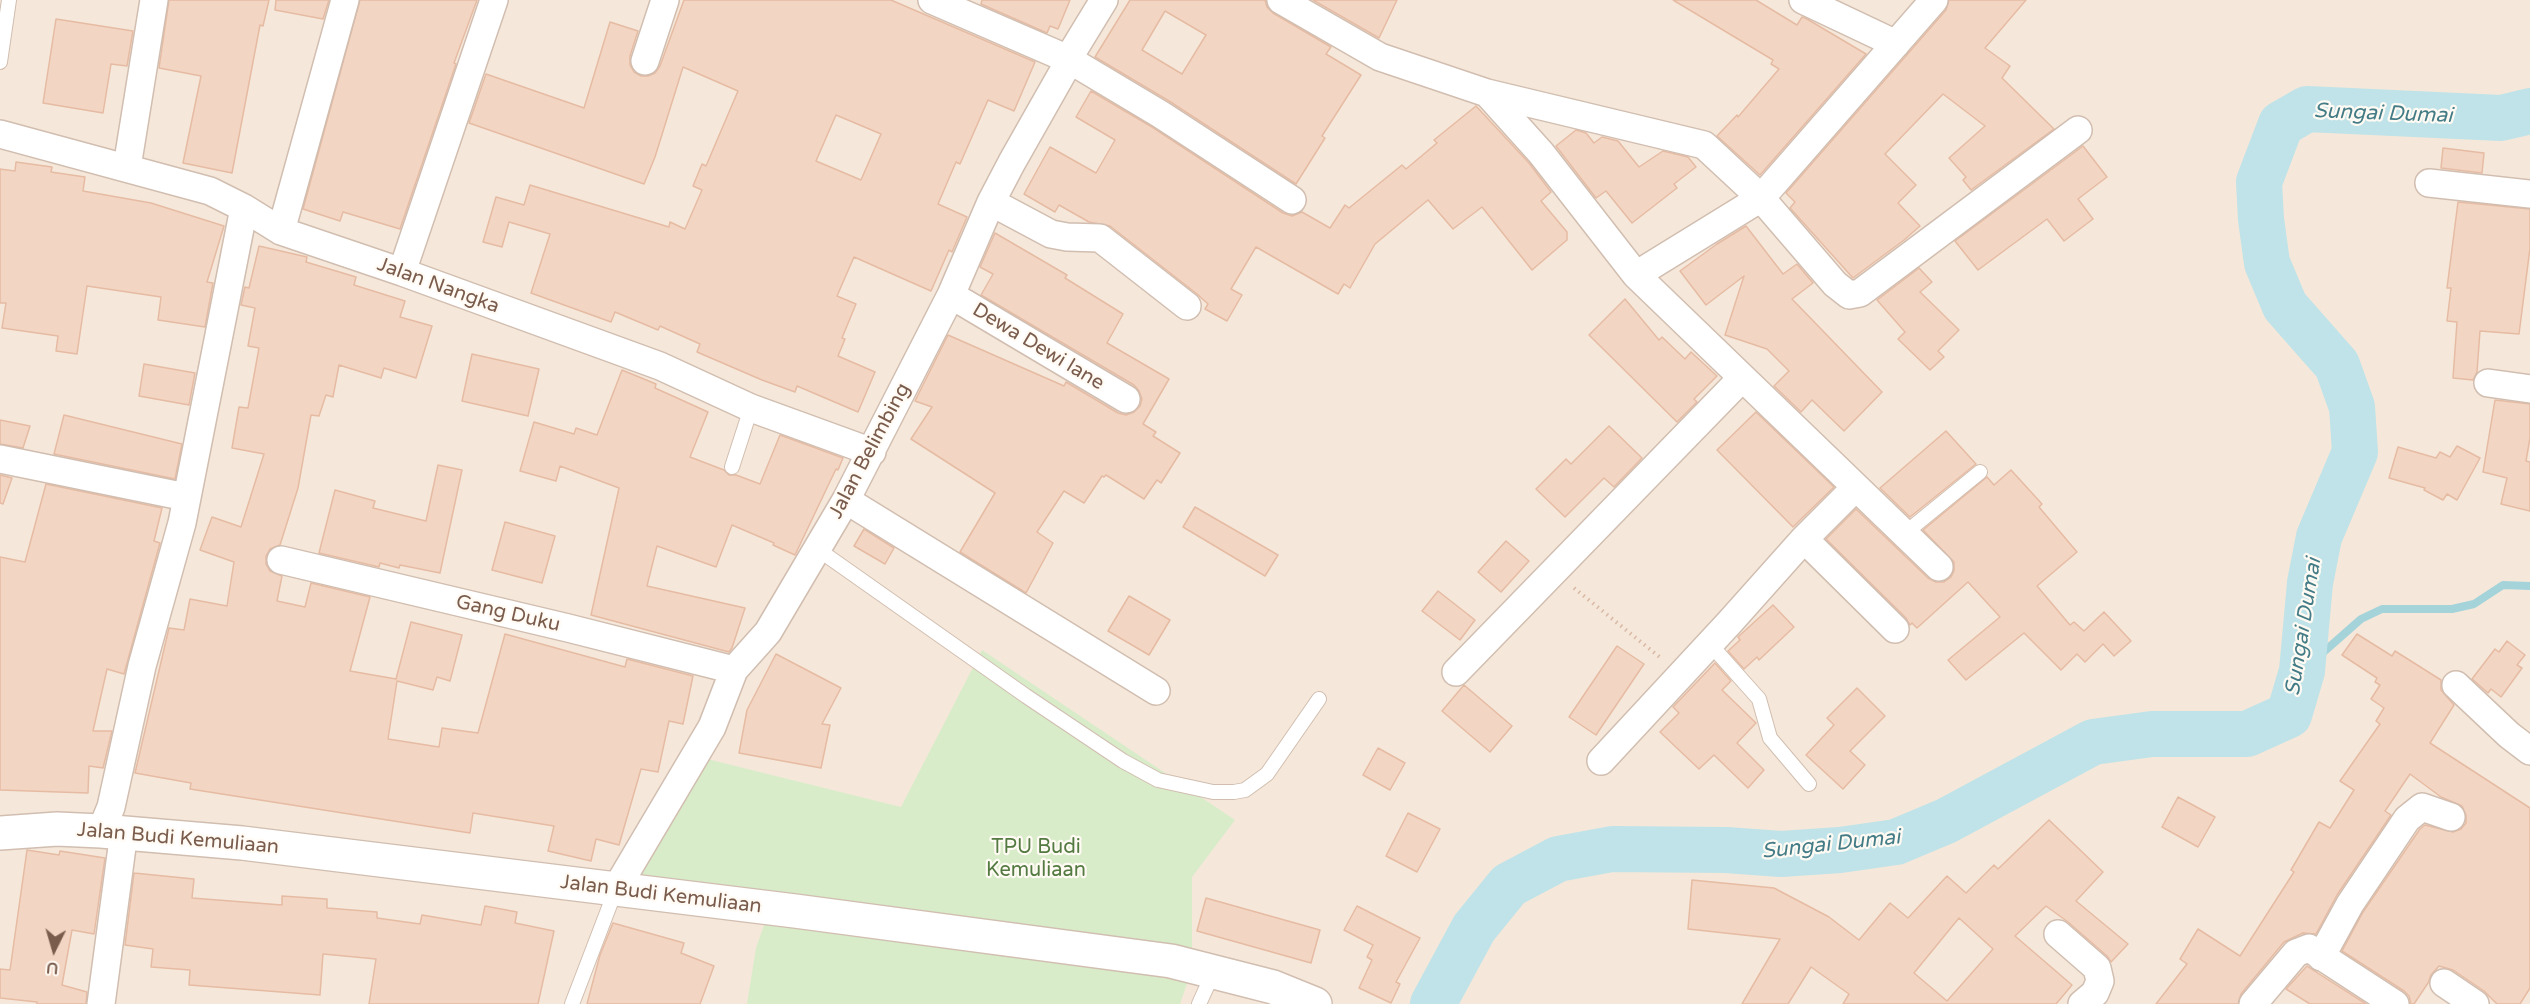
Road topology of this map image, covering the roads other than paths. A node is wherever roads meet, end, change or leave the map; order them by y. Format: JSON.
{"nodes":[{"id":1,"x":9,"y":0,"type":"edge"},
{"id":2,"x":154,"y":0,"type":"edge"},
{"id":3,"x":345,"y":0,"type":"edge"},
{"id":4,"x":494,"y":0,"type":"edge"},
{"id":5,"x":665,"y":0,"type":"edge"},
{"id":6,"x":932,"y":0,"type":"edge"},
{"id":7,"x":1104,"y":0,"type":"edge"},
{"id":8,"x":1281,"y":0,"type":"edge"},
{"id":9,"x":1803,"y":0,"type":"edge"},
{"id":10,"x":1934,"y":0,"type":"edge"},
{"id":11,"x":1896,"y":44,"type":"junction"},
{"id":12,"x":1068,"y":59,"type":"junction"},
{"id":13,"x":645,"y":61,"type":"dead end"},
{"id":14,"x":0,"y":62,"type":"edge"},
{"id":15,"x":1487,"y":93,"type":"junction"},
{"id":16,"x":2078,"y":130,"type":"dead end"},
{"id":17,"x":0,"y":134,"type":"edge"},
{"id":18,"x":127,"y":167,"type":"junction"},
{"id":19,"x":2429,"y":183,"type":"dead end"},
{"id":20,"x":2530,"y":194,"type":"edge"},
{"id":21,"x":1761,"y":198,"type":"junction"},
{"id":22,"x":1292,"y":200,"type":"dead end"},
{"id":23,"x":992,"y":202,"type":"junction"},
{"id":24,"x":244,"y":208,"type":"junction"},
{"id":25,"x":281,"y":231,"type":"junction"},
{"id":26,"x":402,"y":272,"type":"junction"},
{"id":27,"x":1636,"y":275,"type":"junction"},
{"id":28,"x":951,"y":295,"type":"junction"},
{"id":29,"x":1187,"y":306,"type":"dead end"},
{"id":30,"x":1742,"y":378,"type":"junction"},
{"id":31,"x":2488,"y":383,"type":"dead end"},
{"id":32,"x":2530,"y":389,"type":"edge"},
{"id":33,"x":1126,"y":399,"type":"dead end"},
{"id":34,"x":751,"y":408,"type":"junction"},
{"id":35,"x":872,"y":452,"type":"junction"},
{"id":36,"x":0,"y":459,"type":"edge"},
{"id":37,"x":732,"y":467,"type":"dead end"},
{"id":38,"x":1980,"y":472,"type":"dead end"},
{"id":39,"x":1856,"y":487,"type":"junction"},
{"id":40,"x":186,"y":497,"type":"junction"},
{"id":41,"x":846,"y":500,"type":"junction"},
{"id":42,"x":1904,"y":534,"type":"junction"},
{"id":43,"x":1804,"y":539,"type":"junction"},
{"id":44,"x":816,"y":548,"type":"junction"},
{"id":45,"x":281,"y":560,"type":"dead end"},
{"id":46,"x":1938,"y":567,"type":"dead end"},
{"id":47,"x":1895,"y":629,"type":"dead end"},
{"id":48,"x":1710,"y":644,"type":"junction"},
{"id":49,"x":734,"y":670,"type":"junction"},
{"id":50,"x":1456,"y":672,"type":"dead end"},
{"id":51,"x":2456,"y":685,"type":"dead end"},
{"id":52,"x":1156,"y":691,"type":"dead end"},
{"id":53,"x":1319,"y":699,"type":"dead end"},
{"id":54,"x":2530,"y":751,"type":"edge"},
{"id":55,"x":1601,"y":761,"type":"dead end"},
{"id":56,"x":1809,"y":784,"type":"dead end"},
{"id":57,"x":2451,"y":817,"type":"dead end"},
{"id":58,"x":113,"y":832,"type":"junction"},
{"id":59,"x":0,"y":833,"type":"edge"},
{"id":60,"x":616,"y":889,"type":"junction"},
{"id":61,"x":2058,"y":934,"type":"dead end"},
{"id":62,"x":2321,"y":957,"type":"junction"},
{"id":63,"x":1214,"y":971,"type":"junction"},
{"id":64,"x":2444,"y":983,"type":"dead end"},
{"id":65,"x":101,"y":1004,"type":"edge"},
{"id":66,"x":572,"y":1004,"type":"edge"},
{"id":67,"x":1199,"y":1004,"type":"edge"},
{"id":68,"x":1315,"y":1004,"type":"edge"},
{"id":69,"x":2082,"y":1004,"type":"edge"},
{"id":70,"x":2253,"y":1004,"type":"edge"},
{"id":71,"x":2395,"y":1004,"type":"edge"},
{"id":72,"x":2475,"y":1004,"type":"edge"}],
"edges":[{"from":1,"to":14,"type":"lane"},
{"from":2,"to":18,"type":"street"},
{"from":3,"to":25,"type":"street"},
{"from":4,"to":26,"type":"street"},
{"from":5,"to":13,"type":"street"},
{"from":6,"to":12,"type":"street"},
{"from":7,"to":12,"type":"street","name":"Jalan Belimbing"},
{"from":8,"to":15,"type":"street"},
{"from":9,"to":11,"type":"street"},
{"from":10,"to":11,"type":"street"},
{"from":11,"to":21,"type":"street"},
{"from":12,"to":22,"type":"street"},
{"from":12,"to":23,"type":"street","name":"Jalan Belimbing"},
{"from":15,"to":21,"type":"street"},
{"from":15,"to":27,"type":"street"},
{"from":16,"to":21,"type":"street"},
{"from":17,"to":18,"type":"street","name":"Jalan Nangka"},
{"from":18,"to":24,"type":"street","name":"Jalan Nangka"},
{"from":19,"to":20,"type":"street"},
{"from":21,"to":27,"type":"street"},
{"from":23,"to":28,"type":"street","name":"Jalan Belimbing"},
{"from":23,"to":29,"type":"street"},
{"from":24,"to":25,"type":"street","name":"Jalan Nangka"},
{"from":24,"to":40,"type":"street"},
{"from":25,"to":26,"type":"street","name":"Jalan Nangka"},
{"from":26,"to":34,"type":"street","name":"Jalan Nangka"},
{"from":27,"to":30,"type":"street"},
{"from":28,"to":33,"type":"street","name":"Dewa Dewi lane"},
{"from":28,"to":35,"type":"street","name":"Jalan Belimbing"},
{"from":30,"to":39,"type":"street"},
{"from":30,"to":50,"type":"street"},
{"from":31,"to":32,"type":"street"},
{"from":34,"to":35,"type":"street","name":"Jalan Nangka"},
{"from":34,"to":37,"type":"lane"},
{"from":35,"to":41,"type":"street","name":"Jalan Belimbing"},
{"from":36,"to":40,"type":"street"},
{"from":38,"to":42,"type":"lane"},
{"from":39,"to":42,"type":"street"},
{"from":39,"to":43,"type":"street"},
{"from":40,"to":58,"type":"street"},
{"from":41,"to":44,"type":"street","name":"Jalan Belimbing"},
{"from":41,"to":52,"type":"street"},
{"from":42,"to":46,"type":"street"},
{"from":43,"to":47,"type":"street"},
{"from":43,"to":48,"type":"street"},
{"from":44,"to":49,"type":"street","name":"Jalan Belimbing"},
{"from":44,"to":53,"type":"lane"},
{"from":45,"to":49,"type":"street","name":"Gang Duku"},
{"from":48,"to":55,"type":"street"},
{"from":48,"to":56,"type":"lane"},
{"from":49,"to":60,"type":"street","name":"Jalan Belimbing"},
{"from":51,"to":54,"type":"street"},
{"from":57,"to":62,"type":"street"},
{"from":58,"to":59,"type":"street","name":"Jalan Budi Kemuliaan"},
{"from":58,"to":60,"type":"street","name":"Jalan Budi Kemuliaan"},
{"from":58,"to":65,"type":"street"},
{"from":60,"to":63,"type":"street","name":"Jalan Budi Kemuliaan"},
{"from":60,"to":66,"type":"lane"},
{"from":61,"to":69,"type":"street"},
{"from":62,"to":70,"type":"street"},
{"from":62,"to":71,"type":"street"},
{"from":63,"to":67,"type":"lane"},
{"from":63,"to":68,"type":"street","name":"Jalan Budi Kemuliaan"},
{"from":64,"to":72,"type":"street"}]}
